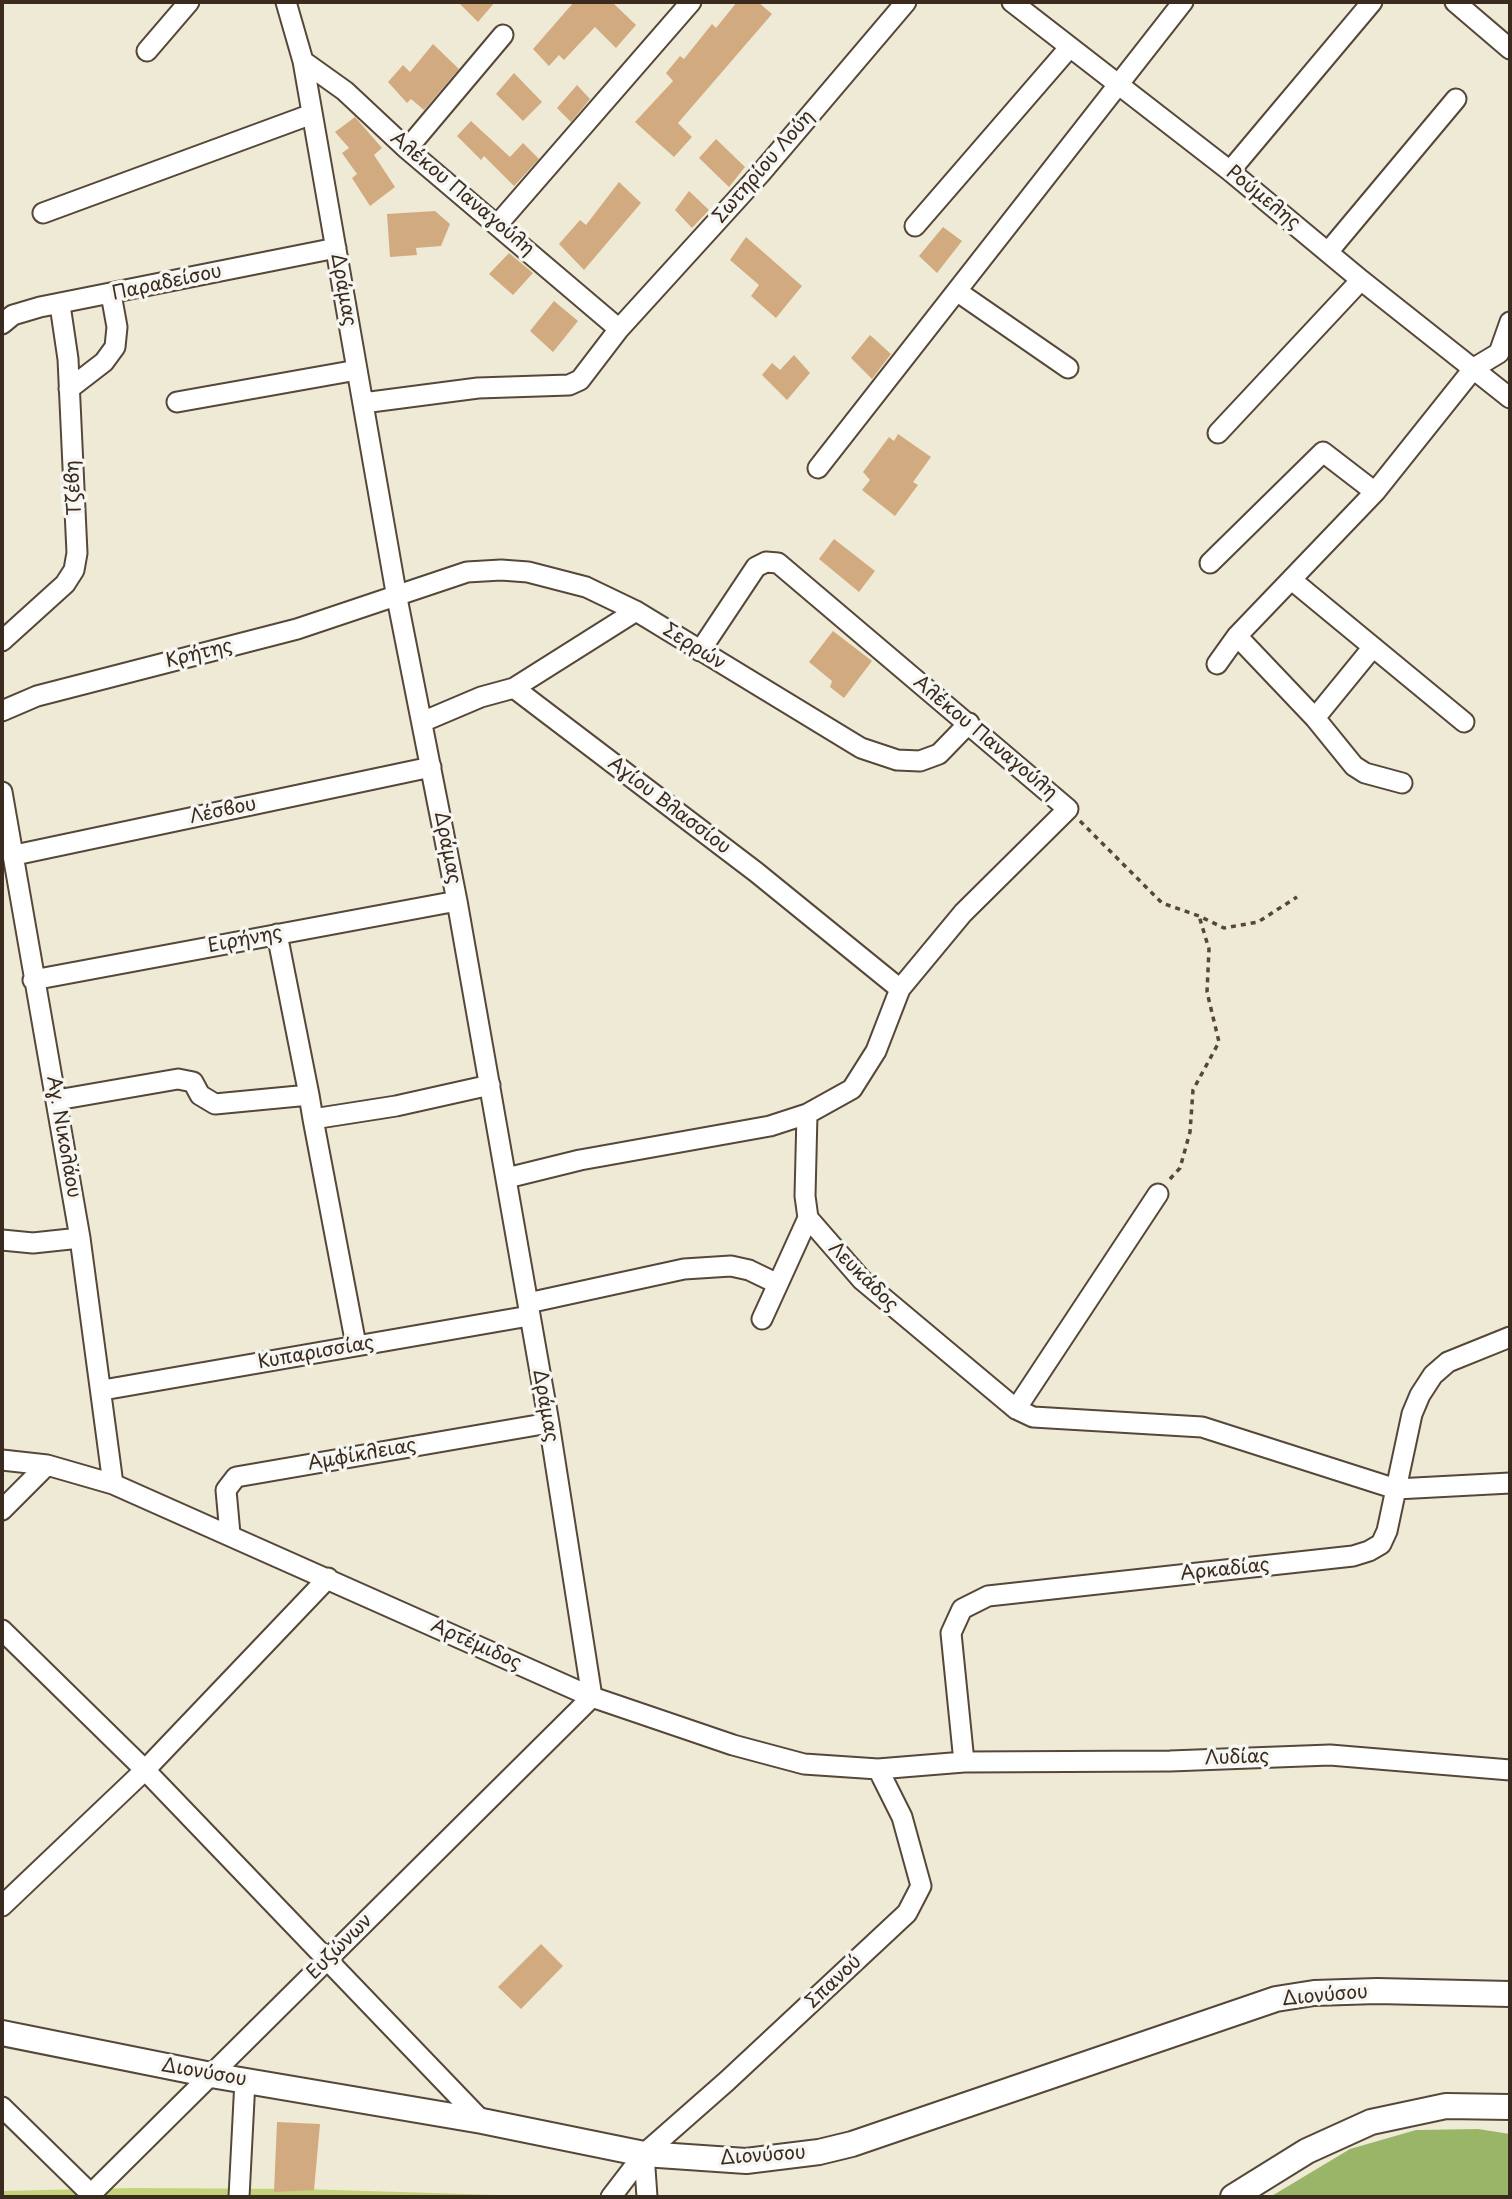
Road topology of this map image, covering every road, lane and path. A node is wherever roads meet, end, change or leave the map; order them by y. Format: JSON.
{"nodes":[{"id":1,"x":190,"y":2,"type":"edge"},
{"id":2,"x":286,"y":2,"type":"edge"},
{"id":3,"x":691,"y":2,"type":"edge"},
{"id":4,"x":906,"y":2,"type":"edge"},
{"id":5,"x":1012,"y":2,"type":"edge"},
{"id":6,"x":1183,"y":2,"type":"edge"},
{"id":7,"x":1372,"y":2,"type":"edge"},
{"id":8,"x":1455,"y":2,"type":"edge"},
{"id":9,"x":503,"y":35,"type":"dead end"},
{"id":10,"x":1069,"y":48,"type":"junction"},
{"id":11,"x":1510,"y":49,"type":"edge"},
{"id":12,"x":147,"y":51,"type":"dead end"},
{"id":13,"x":303,"y":61,"type":"junction"},
{"id":14,"x":1119,"y":85,"type":"junction"},
{"id":15,"x":1456,"y":99,"type":"dead end"},
{"id":16,"x":312,"y":114,"type":"junction"},
{"id":17,"x":407,"y":149,"type":"junction"},
{"id":18,"x":1230,"y":170,"type":"junction"},
{"id":19,"x":43,"y":213,"type":"dead end"},
{"id":20,"x":498,"y":225,"type":"junction"},
{"id":21,"x":915,"y":226,"type":"dead end"},
{"id":22,"x":336,"y":248,"type":"junction"},
{"id":23,"x":1328,"y":252,"type":"junction"},
{"id":24,"x":1360,"y":280,"type":"junction"},
{"id":25,"x":958,"y":292,"type":"junction"},
{"id":26,"x":111,"y":294,"type":"junction"},
{"id":27,"x":60,"y":305,"type":"junction"},
{"id":28,"x":1510,"y":322,"type":"edge"},
{"id":29,"x":2,"y":324,"type":"edge"},
{"id":30,"x":618,"y":329,"type":"junction"},
{"id":31,"x":1068,"y":368,"type":"dead end"},
{"id":32,"x":1474,"y":368,"type":"junction"},
{"id":33,"x":357,"y":370,"type":"junction"},
{"id":34,"x":69,"y":389,"type":"junction"},
{"id":35,"x":1510,"y":398,"type":"edge"},
{"id":36,"x":177,"y":402,"type":"dead end"},
{"id":37,"x":363,"y":403,"type":"junction"},
{"id":38,"x":1218,"y":433,"type":"dead end"},
{"id":39,"x":818,"y":468,"type":"dead end"},
{"id":40,"x":1375,"y":492,"type":"junction"},
{"id":41,"x":1210,"y":563,"type":"dead end"},
{"id":42,"x":1293,"y":581,"type":"junction"},
{"id":43,"x":397,"y":598,"type":"junction"},
{"id":44,"x":636,"y":611,"type":"junction"},
{"id":45,"x":1237,"y":636,"type":"junction"},
{"id":46,"x":2,"y":641,"type":"edge"},
{"id":47,"x":1373,"y":648,"type":"junction"},
{"id":48,"x":700,"y":651,"type":"junction"},
{"id":49,"x":1217,"y":664,"type":"dead end"},
{"id":50,"x":514,"y":688,"type":"junction"},
{"id":51,"x":4,"y":703,"type":"edge"},
{"id":52,"x":1315,"y":718,"type":"junction"},
{"id":53,"x":422,"y":722,"type":"junction"},
{"id":54,"x":1464,"y":722,"type":"dead end"},
{"id":55,"x":969,"y":723,"type":"junction"},
{"id":56,"x":431,"y":767,"type":"junction"},
{"id":57,"x":1402,"y":783,"type":"dead end"},
{"id":58,"x":2,"y":792,"type":"edge"},
{"id":59,"x":1068,"y":809,"type":"junction"},
{"id":60,"x":15,"y":855,"type":"junction"},
{"id":61,"x":1297,"y":897,"type":"dead end"},
{"id":62,"x":457,"y":901,"type":"junction"},
{"id":63,"x":1199,"y":916,"type":"junction"},
{"id":64,"x":277,"y":934,"type":"junction"},
{"id":65,"x":33,"y":979,"type":"junction"},
{"id":66,"x":900,"y":989,"type":"junction"},
{"id":67,"x":490,"y":1085,"type":"junction"},
{"id":68,"x":309,"y":1095,"type":"junction"},
{"id":69,"x":57,"y":1100,"type":"junction"},
{"id":70,"x":807,"y":1114,"type":"junction"},
{"id":71,"x":313,"y":1119,"type":"junction"},
{"id":72,"x":507,"y":1178,"type":"junction"},
{"id":73,"x":1158,"y":1194,"type":"joint"},
{"id":74,"x":808,"y":1219,"type":"junction"},
{"id":75,"x":80,"y":1238,"type":"junction"},
{"id":76,"x":2,"y":1240,"type":"edge"},
{"id":77,"x":778,"y":1284,"type":"junction"},
{"id":78,"x":529,"y":1310,"type":"junction"},
{"id":79,"x":762,"y":1319,"type":"dead end"},
{"id":80,"x":1510,"y":1337,"type":"edge"},
{"id":81,"x":356,"y":1345,"type":"junction"},
{"id":82,"x":103,"y":1390,"type":"junction"},
{"id":83,"x":1016,"y":1409,"type":"junction"},
{"id":84,"x":549,"y":1423,"type":"junction"},
{"id":85,"x":2,"y":1460,"type":"edge"},
{"id":86,"x":47,"y":1465,"type":"junction"},
{"id":87,"x":1510,"y":1483,"type":"edge"},
{"id":88,"x":113,"y":1484,"type":"junction"},
{"id":89,"x":1396,"y":1489,"type":"junction"},
{"id":90,"x":2,"y":1510,"type":"edge"},
{"id":91,"x":230,"y":1534,"type":"junction"},
{"id":92,"x":328,"y":1578,"type":"junction"},
{"id":93,"x":2,"y":1630,"type":"edge"},
{"id":94,"x":592,"y":1697,"type":"junction"},
{"id":95,"x":964,"y":1762,"type":"junction"},
{"id":96,"x":878,"y":1769,"type":"junction"},
{"id":97,"x":145,"y":1770,"type":"junction"},
{"id":98,"x":1510,"y":1770,"type":"edge"},
{"id":99,"x":2,"y":1906,"type":"edge"},
{"id":100,"x":327,"y":1960,"type":"junction"},
{"id":101,"x":1510,"y":1994,"type":"edge"},
{"id":102,"x":2,"y":2034,"type":"edge"},
{"id":103,"x":211,"y":2075,"type":"junction"},
{"id":104,"x":245,"y":2080,"type":"junction"},
{"id":105,"x":2,"y":2106,"type":"edge"},
{"id":106,"x":1510,"y":2107,"type":"edge"},
{"id":107,"x":482,"y":2121,"type":"junction"},
{"id":108,"x":643,"y":2154,"type":"junction"},
{"id":109,"x":91,"y":2196,"type":"edge"},
{"id":110,"x":239,"y":2197,"type":"edge"},
{"id":111,"x":611,"y":2197,"type":"edge"},
{"id":112,"x":646,"y":2197,"type":"edge"},
{"id":113,"x":1233,"y":2197,"type":"edge"}],
"edges":[{"from":1,"to":12,"type":"street"},
{"from":2,"to":13,"type":"street","name":"Δράμας"},
{"from":3,"to":20,"type":"street"},
{"from":4,"to":30,"type":"street","name":"Σωτηρίου Λούη"},
{"from":5,"to":10,"type":"street","name":"Ρούμελης"},
{"from":6,"to":14,"type":"street"},
{"from":7,"to":18,"type":"street"},
{"from":8,"to":11,"type":"street"},
{"from":9,"to":17,"type":"street"},
{"from":10,"to":14,"type":"street","name":"Ρούμελης"},
{"from":10,"to":21,"type":"street"},
{"from":13,"to":16,"type":"street","name":"Δράμας"},
{"from":13,"to":17,"type":"street","name":"Αλέκου Παναγούλη"},
{"from":14,"to":18,"type":"street","name":"Ρούμελης"},
{"from":14,"to":25,"type":"street"},
{"from":15,"to":23,"type":"street"},
{"from":16,"to":19,"type":"street"},
{"from":16,"to":22,"type":"street","name":"Δράμας"},
{"from":17,"to":20,"type":"street","name":"Αλέκου Παναγούλη"},
{"from":18,"to":23,"type":"street","name":"Ρούμελης"},
{"from":20,"to":30,"type":"street","name":"Αλέκου Παναγούλη"},
{"from":22,"to":26,"type":"street","name":"Παραδείσου"},
{"from":22,"to":33,"type":"street","name":"Δράμας"},
{"from":23,"to":24,"type":"street","name":"Ρούμελης"},
{"from":24,"to":32,"type":"street","name":"Ρούμελης"},
{"from":24,"to":38,"type":"street"},
{"from":25,"to":31,"type":"street"},
{"from":25,"to":39,"type":"street"},
{"from":26,"to":27,"type":"street","name":"Παραδείσου"},
{"from":26,"to":34,"type":"street"},
{"from":27,"to":29,"type":"street","name":"Παραδείσου"},
{"from":27,"to":34,"type":"street","name":"Τζέβη"},
{"from":28,"to":32,"type":"street"},
{"from":30,"to":37,"type":"street","name":"Σωτηρίου Λούη"},
{"from":32,"to":35,"type":"street","name":"Ρούμελης"},
{"from":32,"to":40,"type":"street"},
{"from":33,"to":36,"type":"street"},
{"from":33,"to":37,"type":"street","name":"Δράμας"},
{"from":34,"to":46,"type":"street","name":"Τζέβη"},
{"from":37,"to":43,"type":"street","name":"Δράμας"},
{"from":40,"to":41,"type":"street"},
{"from":40,"to":42,"type":"street"},
{"from":42,"to":45,"type":"street"},
{"from":42,"to":47,"type":"street"},
{"from":43,"to":44,"type":"street","name":"Σερρών"},
{"from":43,"to":51,"type":"street","name":"Κρήτης"},
{"from":43,"to":53,"type":"street","name":"Δράμας"},
{"from":44,"to":48,"type":"street","name":"Σερρών"},
{"from":44,"to":50,"type":"street"},
{"from":45,"to":49,"type":"street"},
{"from":45,"to":52,"type":"street"},
{"from":47,"to":52,"type":"street"},
{"from":47,"to":54,"type":"street"},
{"from":48,"to":55,"type":"street","name":"Σερρών"},
{"from":48,"to":55,"type":"street","name":"Αλέκου Παναγούλη"},
{"from":50,"to":53,"type":"street"},
{"from":50,"to":66,"type":"street","name":"Αγίου Βλασσίου"},
{"from":52,"to":57,"type":"street"},
{"from":53,"to":56,"type":"street","name":"Δράμας"},
{"from":55,"to":59,"type":"street","name":"Αλέκου Παναγούλη"},
{"from":56,"to":60,"type":"street","name":"Λέσβου"},
{"from":56,"to":62,"type":"street","name":"Δράμας"},
{"from":58,"to":60,"type":"street","name":"Αγ. Νικολάου"},
{"from":59,"to":63,"type":"path","name":"Αλέκου Παναγούλη"},
{"from":59,"to":66,"type":"street"},
{"from":60,"to":65,"type":"street","name":"Αγ. Νικολάου"},
{"from":61,"to":63,"type":"path","name":"Αλέκου Παναγούλη"},
{"from":62,"to":64,"type":"street","name":"Ειρήνης"},
{"from":62,"to":67,"type":"street","name":"Δράμας"},
{"from":63,"to":73,"type":"path"},
{"from":64,"to":65,"type":"street","name":"Ειρήνης"},
{"from":64,"to":68,"type":"street"},
{"from":65,"to":69,"type":"street","name":"Αγ. Νικολάου"},
{"from":66,"to":70,"type":"street"},
{"from":67,"to":71,"type":"street"},
{"from":67,"to":72,"type":"street","name":"Δράμας"},
{"from":68,"to":69,"type":"street"},
{"from":68,"to":71,"type":"street"},
{"from":69,"to":75,"type":"street","name":"Αγ. Νικολάου"},
{"from":70,"to":72,"type":"street"},
{"from":70,"to":74,"type":"street"},
{"from":71,"to":81,"type":"street"},
{"from":72,"to":78,"type":"street","name":"Δράμας"},
{"from":73,"to":83,"type":"street"},
{"from":74,"to":77,"type":"street"},
{"from":74,"to":83,"type":"street","name":"Λευκάδος"},
{"from":75,"to":76,"type":"street"},
{"from":75,"to":82,"type":"street","name":"Αγ. Νικολάου"},
{"from":77,"to":78,"type":"street","name":"Κυπαρισσίας"},
{"from":77,"to":79,"type":"street"},
{"from":78,"to":81,"type":"street","name":"Κυπαρισσίας"},
{"from":78,"to":84,"type":"street","name":"Δράμας"},
{"from":80,"to":89,"type":"street","name":"Αρκαδίας"},
{"from":81,"to":82,"type":"street","name":"Κυπαρισσίας"},
{"from":82,"to":88,"type":"street","name":"Αγ. Νικολάου"},
{"from":83,"to":89,"type":"street","name":"Λευκάδος"},
{"from":84,"to":91,"type":"street","name":"Αμφίκλειας"},
{"from":84,"to":94,"type":"street","name":"Δράμας"},
{"from":85,"to":86,"type":"street","name":"Αρτέμιδος"},
{"from":86,"to":88,"type":"street","name":"Αρτέμιδος"},
{"from":86,"to":90,"type":"street"},
{"from":87,"to":89,"type":"street"},
{"from":88,"to":91,"type":"street","name":"Αρτέμιδος"},
{"from":89,"to":95,"type":"street","name":"Αρκαδίας"},
{"from":91,"to":92,"type":"street","name":"Αρτέμιδος"},
{"from":92,"to":94,"type":"street","name":"Αρτέμιδος"},
{"from":92,"to":97,"type":"street"},
{"from":93,"to":97,"type":"street"},
{"from":94,"to":96,"type":"street","name":"Αρτέμιδος"},
{"from":94,"to":100,"type":"street","name":"Ευζώνων"},
{"from":95,"to":96,"type":"street","name":"Αρτέμιδος"},
{"from":95,"to":98,"type":"street","name":"Λυδίας"},
{"from":96,"to":108,"type":"street","name":"Σπανού"},
{"from":97,"to":99,"type":"street"},
{"from":97,"to":100,"type":"street"},
{"from":100,"to":103,"type":"street","name":"Ευζώνων"},
{"from":100,"to":107,"type":"street"},
{"from":101,"to":108,"type":"main road","name":"Διονύσου"},
{"from":102,"to":103,"type":"main road","name":"Διονύσου"},
{"from":103,"to":104,"type":"main road","name":"Διονύσου"},
{"from":103,"to":109,"type":"street","name":"Ευζώνων"},
{"from":104,"to":107,"type":"main road","name":"Διονύσου"},
{"from":104,"to":110,"type":"street"},
{"from":105,"to":109,"type":"street"},
{"from":106,"to":113,"type":"main road"},
{"from":107,"to":108,"type":"main road","name":"Διονύσου"},
{"from":108,"to":111,"type":"street","name":"Σπανού"},
{"from":108,"to":112,"type":"street"}]}
